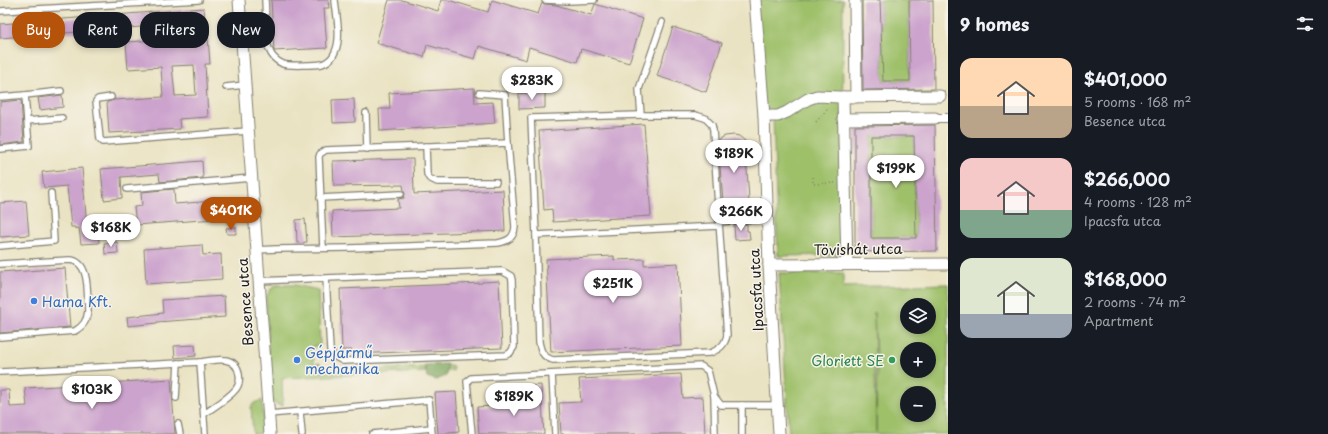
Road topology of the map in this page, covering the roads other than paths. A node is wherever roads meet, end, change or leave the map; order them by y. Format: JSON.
{"nodes":[{"id":1,"x":199,"y":0,"type":"edge"},
{"id":2,"x":239,"y":0,"type":"edge"},
{"id":3,"x":265,"y":0,"type":"edge"},
{"id":4,"x":335,"y":0,"type":"edge"},
{"id":5,"x":545,"y":0,"type":"edge"},
{"id":6,"x":594,"y":0,"type":"edge"},
{"id":7,"x":755,"y":0,"type":"edge"},
{"id":8,"x":855,"y":0,"type":"edge"},
{"id":9,"x":0,"y":11,"type":"edge"},
{"id":10,"x":662,"y":22,"type":"dead end"},
{"id":11,"x":245,"y":85,"type":"junction"},
{"id":12,"x":226,"y":87,"type":"dead end"},
{"id":13,"x":61,"y":91,"type":"dead end"},
{"id":14,"x":479,"y":93,"type":"dead end"},
{"id":15,"x":25,"y":95,"type":"junction"},
{"id":16,"x":944,"y":96,"type":"edge"},
{"id":17,"x":0,"y":97,"type":"edge"},
{"id":18,"x":111,"y":97,"type":"dead end"},
{"id":19,"x":841,"y":97,"type":"junction"},
{"id":20,"x":856,"y":97,"type":"junction"},
{"id":21,"x":366,"y":113,"type":"dead end"},
{"id":22,"x":641,"y":115,"type":"junction"},
{"id":23,"x":764,"y":116,"type":"junction"},
{"id":24,"x":62,"y":118,"type":"dead end"},
{"id":25,"x":934,"y":118,"type":"joint"},
{"id":26,"x":948,"y":118,"type":"edge"},
{"id":27,"x":843,"y":119,"type":"junction"},
{"id":28,"x":27,"y":121,"type":"junction"},
{"id":29,"x":248,"y":131,"type":"junction"},
{"id":30,"x":508,"y":143,"type":"junction"},
{"id":31,"x":426,"y":146,"type":"junction"},
{"id":32,"x":0,"y":148,"type":"edge"},
{"id":33,"x":367,"y":148,"type":"junction"},
{"id":34,"x":251,"y":178,"type":"junction"},
{"id":35,"x":496,"y":182,"type":"dead end"},
{"id":36,"x":127,"y":189,"type":"dead end"},
{"id":37,"x":51,"y":193,"type":"dead end"},
{"id":38,"x":401,"y":194,"type":"dead end"},
{"id":39,"x":320,"y":198,"type":"junction"},
{"id":40,"x":767,"y":218,"type":"junction"},
{"id":41,"x":719,"y":224,"type":"junction"},
{"id":42,"x":536,"y":235,"type":"junction"},
{"id":43,"x":0,"y":246,"type":"edge"},
{"id":44,"x":323,"y":248,"type":"junction"},
{"id":45,"x":256,"y":250,"type":"junction"},
{"id":46,"x":0,"y":264,"type":"edge"},
{"id":47,"x":847,"y":264,"type":"junction"},
{"id":48,"x":948,"y":264,"type":"edge"},
{"id":49,"x":769,"y":265,"type":"junction"},
{"id":50,"x":326,"y":278,"type":"junction"},
{"id":51,"x":259,"y":281,"type":"junction"},
{"id":52,"x":0,"y":337,"type":"edge"},
{"id":53,"x":200,"y":362,"type":"junction"},
{"id":54,"x":178,"y":363,"type":"junction"},
{"id":55,"x":0,"y":372,"type":"edge"},
{"id":56,"x":552,"y":374,"type":"junction"},
{"id":57,"x":714,"y":396,"type":"junction"},
{"id":58,"x":176,"y":398,"type":"dead end"},
{"id":59,"x":721,"y":405,"type":"junction"},
{"id":60,"x":742,"y":405,"type":"junction"},
{"id":61,"x":777,"y":405,"type":"junction"},
{"id":62,"x":714,"y":411,"type":"junction"},
{"id":63,"x":300,"y":412,"type":"junction"},
{"id":64,"x":204,"y":414,"type":"junction"},
{"id":65,"x":269,"y":414,"type":"junction"},
{"id":66,"x":178,"y":424,"type":"dead end"},
{"id":67,"x":432,"y":431,"type":"edge"},
{"id":68,"x":180,"y":434,"type":"edge"},
{"id":69,"x":205,"y":434,"type":"edge"},
{"id":70,"x":270,"y":434,"type":"edge"},
{"id":71,"x":302,"y":434,"type":"edge"},
{"id":72,"x":372,"y":434,"type":"edge"},
{"id":73,"x":472,"y":434,"type":"edge"},
{"id":74,"x":555,"y":434,"type":"edge"},
{"id":75,"x":715,"y":434,"type":"edge"},
{"id":76,"x":742,"y":434,"type":"edge"},
{"id":77,"x":779,"y":434,"type":"edge"}],
"edges":[{"from":1,"to":9,"type":"lane"},
{"from":2,"to":11,"type":"street","name":"Besence utca"},
{"from":3,"to":4,"type":"lane"},
{"from":5,"to":6,"type":"lane"},
{"from":7,"to":23,"type":"street","name":"Ipacsfa utca"},
{"from":8,"to":20,"type":"street"},
{"from":10,"to":22,"type":"lane"},
{"from":11,"to":12,"type":"lane"},
{"from":11,"to":29,"type":"street","name":"Besence utca"},
{"from":13,"to":15,"type":"lane"},
{"from":14,"to":30,"type":"lane"},
{"from":15,"to":17,"type":"lane"},
{"from":15,"to":28,"type":"lane"},
{"from":16,"to":20,"type":"street"},
{"from":18,"to":29,"type":"lane"},
{"from":19,"to":20,"type":"street"},
{"from":19,"to":23,"type":"street"},
{"from":19,"to":27,"type":"street"},
{"from":21,"to":33,"type":"lane"},
{"from":22,"to":41,"type":"lane"},
{"from":22,"to":42,"type":"lane"},
{"from":23,"to":40,"type":"street","name":"Ipacsfa utca"},
{"from":24,"to":28,"type":"lane"},
{"from":25,"to":26,"type":"street"},
{"from":25,"to":27,"type":"street"},
{"from":27,"to":47,"type":"street"},
{"from":28,"to":32,"type":"lane"},
{"from":29,"to":34,"type":"street","name":"Besence utca"},
{"from":30,"to":31,"type":"lane"},
{"from":30,"to":44,"type":"lane"},
{"from":31,"to":33,"type":"lane"},
{"from":31,"to":35,"type":"lane"},
{"from":33,"to":39,"type":"lane"},
{"from":34,"to":36,"type":"lane"},
{"from":34,"to":45,"type":"street","name":"Besence utca"},
{"from":37,"to":43,"type":"lane"},
{"from":38,"to":39,"type":"lane"},
{"from":39,"to":44,"type":"lane"},
{"from":40,"to":41,"type":"lane"},
{"from":40,"to":49,"type":"street","name":"Ipacsfa utca"},
{"from":41,"to":42,"type":"lane"},
{"from":41,"to":42,"type":"lane"},
{"from":44,"to":45,"type":"lane"},
{"from":45,"to":51,"type":"street","name":"Besence utca"},
{"from":46,"to":52,"type":"lane"},
{"from":47,"to":48,"type":"street","name":"Tövishát utca"},
{"from":47,"to":49,"type":"street","name":"Tövishát utca"},
{"from":49,"to":61,"type":"street","name":"Ipacsfa utca"},
{"from":50,"to":50,"type":"lane"},
{"from":50,"to":51,"type":"lane"},
{"from":51,"to":65,"type":"street","name":"Besence utca"},
{"from":53,"to":54,"type":"lane"},
{"from":53,"to":64,"type":"lane"},
{"from":53,"to":64,"type":"lane"},
{"from":54,"to":55,"type":"lane"},
{"from":54,"to":58,"type":"lane"},
{"from":56,"to":57,"type":"lane"},
{"from":56,"to":73,"type":"lane"},
{"from":56,"to":74,"type":"lane"},
{"from":57,"to":59,"type":"lane"},
{"from":57,"to":62,"type":"lane"},
{"from":59,"to":60,"type":"lane"},
{"from":59,"to":62,"type":"lane"},
{"from":60,"to":61,"type":"lane"},
{"from":60,"to":76,"type":"lane"},
{"from":61,"to":77,"type":"street","name":"Ipacsfa utca"},
{"from":62,"to":75,"type":"lane"},
{"from":63,"to":65,"type":"lane"},
{"from":63,"to":67,"type":"lane"},
{"from":63,"to":71,"type":"lane"},
{"from":64,"to":69,"type":"lane"},
{"from":65,"to":70,"type":"street","name":"Besence utca"},
{"from":66,"to":68,"type":"lane"},
{"from":67,"to":72,"type":"lane"}]}
